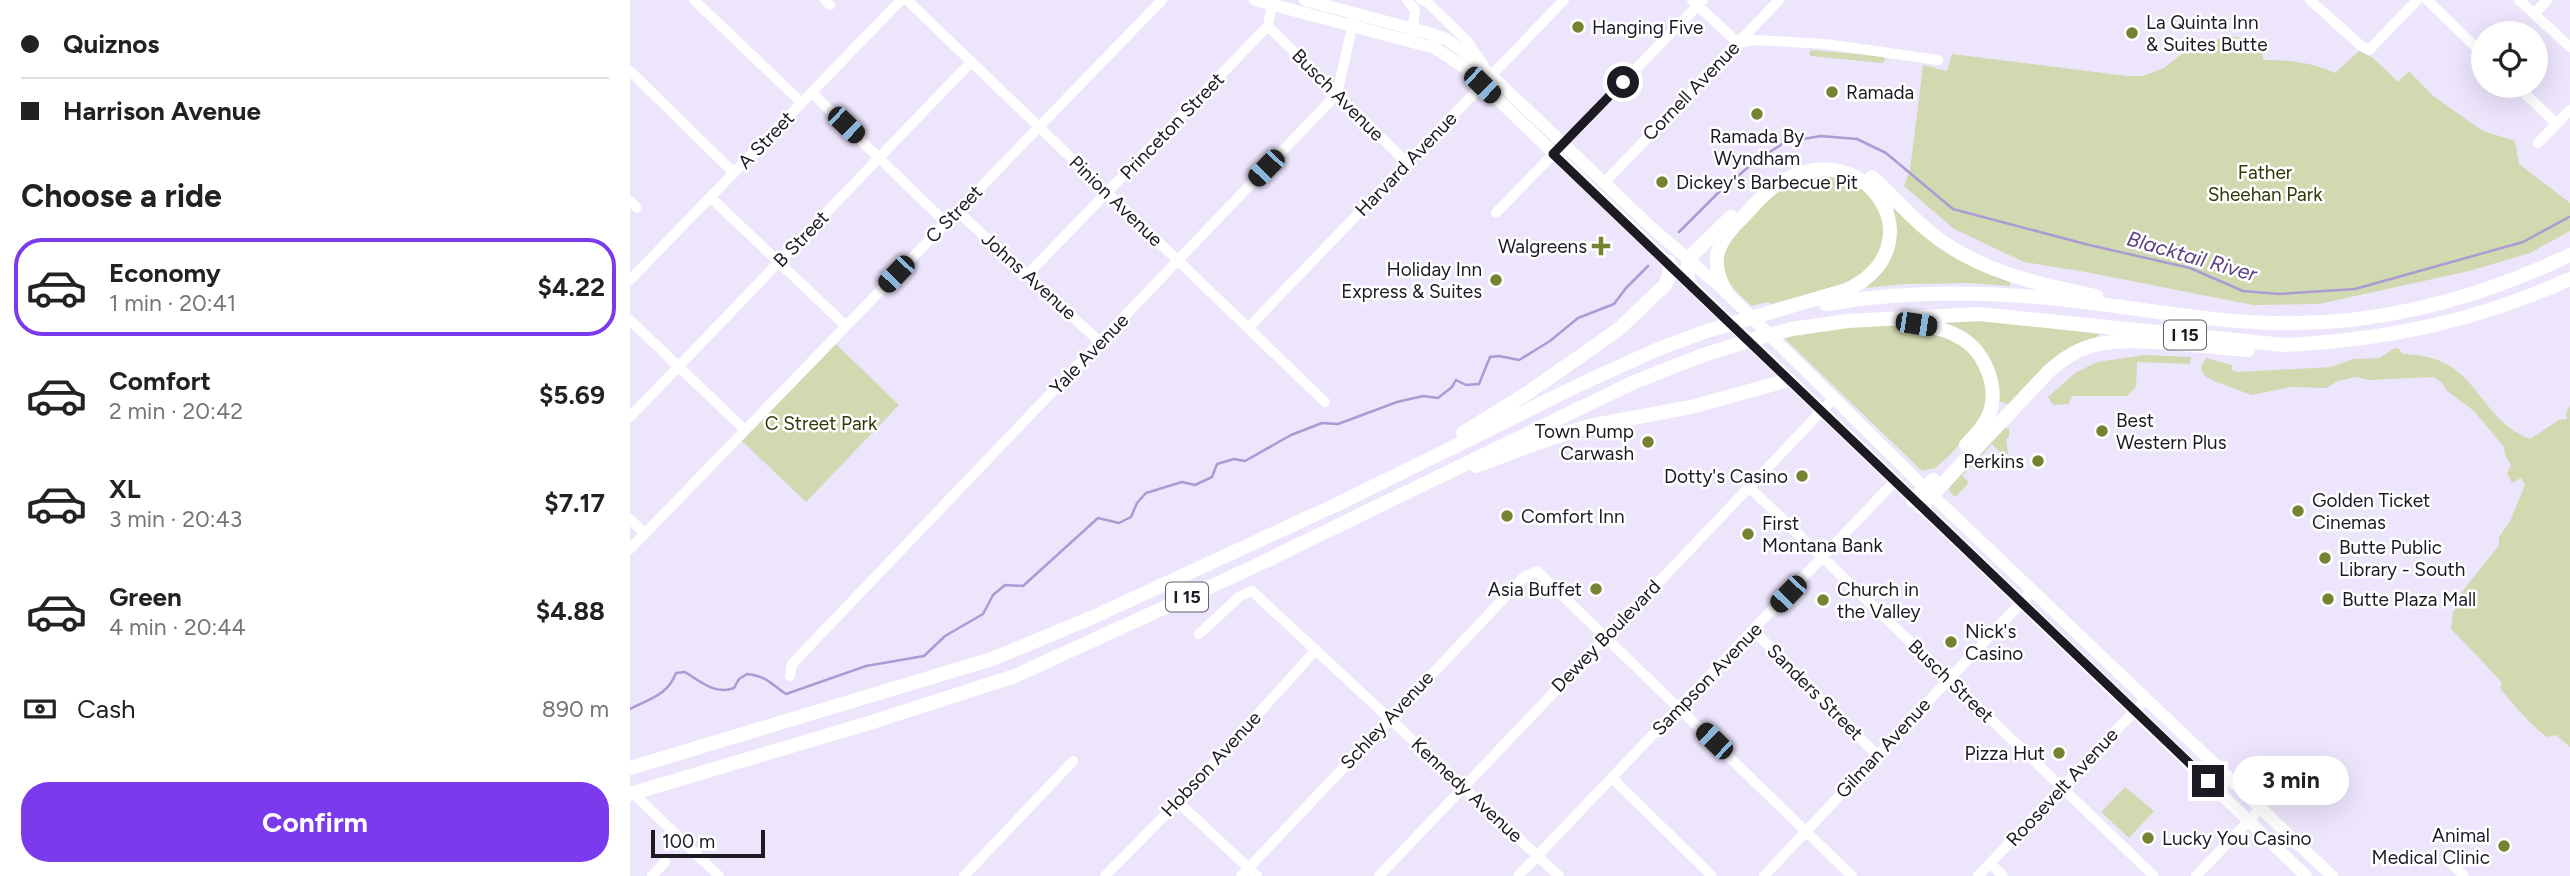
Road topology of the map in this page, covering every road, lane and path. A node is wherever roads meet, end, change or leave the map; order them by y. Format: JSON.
{"nodes":[{"id":1,"x":694,"y":0,"type":"edge"},
{"id":2,"x":901,"y":0,"type":"edge"},
{"id":3,"x":907,"y":0,"type":"edge"},
{"id":4,"x":1162,"y":0,"type":"edge"},
{"id":5,"x":1255,"y":0,"type":"edge"},
{"id":6,"x":1305,"y":0,"type":"edge"},
{"id":7,"x":1407,"y":0,"type":"edge"},
{"id":8,"x":1564,"y":0,"type":"edge"},
{"id":9,"x":1779,"y":0,"type":"edge"},
{"id":10,"x":2311,"y":0,"type":"edge"},
{"id":11,"x":2417,"y":0,"type":"edge"},
{"id":12,"x":2427,"y":0,"type":"edge"},
{"id":13,"x":2519,"y":0,"type":"edge"},
{"id":14,"x":2547,"y":0,"type":"edge"},
{"id":15,"x":1426,"y":1,"type":"edge"},
{"id":16,"x":1273,"y":2,"type":"edge"},
{"id":17,"x":1698,"y":2,"type":"edge"},
{"id":18,"x":2534,"y":14,"type":"junction"},
{"id":19,"x":1354,"y":19,"type":"junction"},
{"id":20,"x":1268,"y":26,"type":"junction"},
{"id":21,"x":1413,"y":28,"type":"junction"},
{"id":22,"x":1411,"y":42,"type":"junction"},
{"id":23,"x":2471,"y":42,"type":"edge"},
{"id":24,"x":1738,"y":43,"type":"junction"},
{"id":25,"x":2570,"y":47,"type":"edge"},
{"id":26,"x":1938,"y":60,"type":"dead end"},
{"id":27,"x":971,"y":62,"type":"junction"},
{"id":28,"x":630,"y":71,"type":"edge"},
{"id":29,"x":1492,"y":75,"type":"junction"},
{"id":30,"x":1482,"y":85,"type":"junction"},
{"id":31,"x":812,"y":93,"type":"junction"},
{"id":32,"x":1337,"y":94,"type":"junction"},
{"id":33,"x":2530,"y":98,"type":"edge"},
{"id":34,"x":802,"y":103,"type":"junction"},
{"id":35,"x":2570,"y":110,"type":"edge"},
{"id":36,"x":2557,"y":124,"type":"junction"},
{"id":37,"x":1039,"y":127,"type":"junction"},
{"id":38,"x":2538,"y":143,"type":"dead end"},
{"id":39,"x":1558,"y":149,"type":"junction"},
{"id":40,"x":879,"y":158,"type":"junction"},
{"id":41,"x":1407,"y":163,"type":"junction"},
{"id":42,"x":734,"y":173,"type":"junction"},
{"id":43,"x":1604,"y":183,"type":"junction"},
{"id":44,"x":1107,"y":192,"type":"junction"},
{"id":45,"x":710,"y":197,"type":"junction"},
{"id":46,"x":957,"y":211,"type":"junction"},
{"id":47,"x":1496,"y":213,"type":"dead end"},
{"id":48,"x":946,"y":223,"type":"junction"},
{"id":49,"x":2570,"y":255,"type":"edge"},
{"id":50,"x":1689,"y":258,"type":"junction"},
{"id":51,"x":1178,"y":260,"type":"junction"},
{"id":52,"x":778,"y":262,"type":"junction"},
{"id":53,"x":1669,"y":262,"type":"junction"},
{"id":54,"x":1027,"y":275,"type":"junction"},
{"id":55,"x":2570,"y":279,"type":"edge"},
{"id":56,"x":630,"y":280,"type":"edge"},
{"id":57,"x":1689,"y":283,"type":"junction"},
{"id":58,"x":1726,"y":292,"type":"junction"},
{"id":59,"x":2137,"y":309,"type":"junction"},
{"id":60,"x":1776,"y":312,"type":"junction"},
{"id":61,"x":1878,"y":319,"type":"junction"},
{"id":62,"x":630,"y":320,"type":"edge"},
{"id":63,"x":846,"y":326,"type":"junction"},
{"id":64,"x":1248,"y":328,"type":"junction"},
{"id":65,"x":1100,"y":342,"type":"junction"},
{"id":66,"x":2284,"y":345,"type":"junction"},
{"id":67,"x":679,"y":366,"type":"junction"},
{"id":68,"x":1790,"y":380,"type":"junction"},
{"id":69,"x":1834,"y":398,"type":"junction"},
{"id":70,"x":1325,"y":402,"type":"dead end"},
{"id":71,"x":1821,"y":411,"type":"junction"},
{"id":72,"x":630,"y":417,"type":"edge"},
{"id":73,"x":745,"y":430,"type":"junction"},
{"id":74,"x":1895,"y":482,"type":"junction"},
{"id":75,"x":1748,"y":486,"type":"junction"},
{"id":76,"x":1415,"y":487,"type":"junction"},
{"id":77,"x":1929,"y":492,"type":"junction"},
{"id":78,"x":1340,"y":503,"type":"junction"},
{"id":79,"x":1917,"y":504,"type":"junction"},
{"id":80,"x":630,"y":519,"type":"edge"},
{"id":81,"x":645,"y":534,"type":"junction"},
{"id":82,"x":630,"y":549,"type":"edge"},
{"id":83,"x":1824,"y":558,"type":"junction"},
{"id":84,"x":2032,"y":591,"type":"junction"},
{"id":85,"x":2021,"y":603,"type":"junction"},
{"id":86,"x":1753,"y":630,"type":"junction"},
{"id":87,"x":1199,"y":635,"type":"dead end"},
{"id":88,"x":1605,"y":636,"type":"junction"},
{"id":89,"x":1316,"y":650,"type":"junction"},
{"id":90,"x":790,"y":677,"type":"dead end"},
{"id":91,"x":1948,"y":679,"type":"junction"},
{"id":92,"x":2146,"y":699,"type":"junction"},
{"id":93,"x":1679,"y":707,"type":"junction"},
{"id":94,"x":2134,"y":711,"type":"junction"},
{"id":95,"x":1389,"y":717,"type":"junction"},
{"id":96,"x":1877,"y":755,"type":"junction"},
{"id":97,"x":1073,"y":761,"type":"dead end"},
{"id":98,"x":630,"y":768,"type":"edge"},
{"id":99,"x":1613,"y":779,"type":"junction"},
{"id":100,"x":1461,"y":788,"type":"junction"},
{"id":101,"x":2061,"y":788,"type":"junction"},
{"id":102,"x":630,"y":792,"type":"edge"},
{"id":103,"x":1178,"y":802,"type":"junction"},
{"id":104,"x":2261,"y":808,"type":"junction"},
{"id":105,"x":2249,"y":821,"type":"junction"},
{"id":106,"x":1806,"y":831,"type":"junction"},
{"id":107,"x":1538,"y":856,"type":"junction"},
{"id":108,"x":666,"y":862,"type":"dead end"},
{"id":109,"x":2450,"y":862,"type":"dead end"},
{"id":110,"x":1990,"y":863,"type":"junction"},
{"id":111,"x":1249,"y":868,"type":"junction"},
{"id":112,"x":652,"y":876,"type":"edge"},
{"id":113,"x":719,"y":876,"type":"edge"},
{"id":114,"x":964,"y":876,"type":"edge"},
{"id":115,"x":1105,"y":876,"type":"edge"},
{"id":116,"x":1241,"y":876,"type":"edge"},
{"id":117,"x":1257,"y":876,"type":"edge"},
{"id":118,"x":1378,"y":876,"type":"edge"},
{"id":119,"x":1518,"y":876,"type":"edge"},
{"id":120,"x":1559,"y":876,"type":"edge"},
{"id":121,"x":1712,"y":876,"type":"edge"},
{"id":122,"x":1764,"y":876,"type":"edge"},
{"id":123,"x":1852,"y":876,"type":"edge"},
{"id":124,"x":1978,"y":876,"type":"edge"},
{"id":125,"x":2003,"y":876,"type":"edge"},
{"id":126,"x":2154,"y":876,"type":"edge"},
{"id":127,"x":2196,"y":876,"type":"edge"},
{"id":128,"x":2306,"y":876,"type":"edge"},
{"id":129,"x":2332,"y":876,"type":"edge"},
{"id":130,"x":2464,"y":876,"type":"edge"}],
"edges":[{"from":1,"to":34,"type":"street"},
{"from":2,"to":31,"type":"street","name":"A Street"},
{"from":3,"to":27,"type":"street","name":"Pinion Avenue"},
{"from":4,"to":37,"type":"street","name":"C Street"},
{"from":5,"to":16,"type":"main road"},
{"from":6,"to":19,"type":"main road"},
{"from":7,"to":21,"type":"street"},
{"from":8,"to":29,"type":"street","name":"Harvard Avenue"},
{"from":9,"to":24,"type":"street","name":"Cornell Avenue"},
{"from":10,"to":11,"type":"street"},
{"from":12,"to":23,"type":"street"},
{"from":13,"to":18,"type":"street"},
{"from":14,"to":18,"type":"street"},
{"from":15,"to":29,"type":"street"},
{"from":16,"to":19,"type":"main road"},
{"from":16,"to":20,"type":"street"},
{"from":17,"to":24,"type":"street"},
{"from":17,"to":39,"type":"street"},
{"from":18,"to":25,"type":"street"},
{"from":19,"to":21,"type":"main road"},
{"from":19,"to":22,"type":"main road"},
{"from":19,"to":32,"type":"street"},
{"from":20,"to":32,"type":"street","name":"Busch Avenue"},
{"from":20,"to":44,"type":"street","name":"Princeton Street"},
{"from":21,"to":22,"type":"street"},
{"from":21,"to":29,"type":"main road"},
{"from":22,"to":30,"type":"main road"},
{"from":24,"to":26,"type":"street"},
{"from":24,"to":43,"type":"street","name":"Cornell Avenue"},
{"from":27,"to":37,"type":"street","name":"Pinion Avenue"},
{"from":27,"to":40,"type":"street","name":"B Street"},
{"from":28,"to":42,"type":"street"},
{"from":29,"to":30,"type":"street","name":"Harvard Avenue"},
{"from":29,"to":39,"type":"main road"},
{"from":30,"to":39,"type":"main road"},
{"from":30,"to":41,"type":"street","name":"Harvard Avenue"},
{"from":31,"to":34,"type":"street","name":"A Street"},
{"from":31,"to":40,"type":"street"},
{"from":32,"to":41,"type":"street","name":"Busch Avenue"},
{"from":32,"to":51,"type":"street","name":"Yale Avenue"},
{"from":33,"to":36,"type":"street"},
{"from":34,"to":42,"type":"street","name":"A Street"},
{"from":35,"to":36,"type":"street"},
{"from":36,"to":38,"type":"street"},
{"from":37,"to":44,"type":"street","name":"Pinion Avenue"},
{"from":37,"to":46,"type":"street","name":"C Street"},
{"from":39,"to":43,"type":"main road"},
{"from":39,"to":47,"type":"street"},
{"from":39,"to":53,"type":"main road"},
{"from":40,"to":48,"type":"street"},
{"from":40,"to":52,"type":"street","name":"B Street"},
{"from":41,"to":64,"type":"street","name":"Harvard Avenue"},
{"from":42,"to":45,"type":"street","name":"A Street"},
{"from":43,"to":50,"type":"main road"},
{"from":44,"to":51,"type":"street","name":"Pinion Avenue"},
{"from":44,"to":54,"type":"street","name":"Princeton Street"},
{"from":45,"to":52,"type":"street"},
{"from":45,"to":56,"type":"street","name":"A Street"},
{"from":46,"to":48,"type":"street","name":"C Street"},
{"from":46,"to":54,"type":"street","name":"Johns Avenue"},
{"from":48,"to":63,"type":"street","name":"C Street"},
{"from":49,"to":59,"type":"highway","number":"I 15"},
{"from":50,"to":57,"type":"highway"},
{"from":50,"to":58,"type":"main road"},
{"from":50,"to":59,"type":"highway"},
{"from":51,"to":64,"type":"street","name":"Pinion Avenue"},
{"from":51,"to":65,"type":"street","name":"Yale Avenue"},
{"from":52,"to":63,"type":"street"},
{"from":52,"to":67,"type":"street","name":"B Street"},
{"from":53,"to":57,"type":"main road"},
{"from":53,"to":78,"type":"highway"},
{"from":54,"to":65,"type":"street","name":"Johns Avenue"},
{"from":55,"to":66,"type":"highway","number":"I 15"},
{"from":57,"to":68,"type":"main road"},
{"from":58,"to":60,"type":"highway"},
{"from":58,"to":69,"type":"main road"},
{"from":59,"to":60,"type":"highway","number":"I 15"},
{"from":60,"to":78,"type":"highway","number":"I 15"},
{"from":61,"to":66,"type":"highway","number":"I 15"},
{"from":61,"to":76,"type":"highway","number":"I 15"},
{"from":61,"to":77,"type":"highway"},
{"from":62,"to":67,"type":"street"},
{"from":63,"to":73,"type":"street","name":"C Street"},
{"from":64,"to":70,"type":"street","name":"Pinion Avenue"},
{"from":65,"to":90,"type":"street","name":"Yale Avenue"},
{"from":66,"to":77,"type":"highway"},
{"from":67,"to":72,"type":"street","name":"B Street"},
{"from":67,"to":73,"type":"street"},
{"from":68,"to":71,"type":"main road"},
{"from":68,"to":76,"type":"highway"},
{"from":69,"to":71,"type":"street","name":"Dewey Boulevard"},
{"from":69,"to":77,"type":"main road"},
{"from":71,"to":74,"type":"main road"},
{"from":71,"to":75,"type":"street","name":"Dewey Boulevard"},
{"from":73,"to":81,"type":"street","name":"C Street"},
{"from":74,"to":79,"type":"main road"},
{"from":74,"to":83,"type":"street","name":"Sampson Avenue"},
{"from":75,"to":83,"type":"street","name":"Busch Street"},
{"from":75,"to":88,"type":"street","name":"Dewey Boulevard"},
{"from":76,"to":102,"type":"highway","number":"I 15"},
{"from":77,"to":79,"type":"highway"},
{"from":77,"to":84,"type":"main road"},
{"from":78,"to":98,"type":"highway","number":"I 15"},
{"from":79,"to":85,"type":"main road"},
{"from":80,"to":81,"type":"street"},
{"from":81,"to":82,"type":"street","name":"C Street"},
{"from":83,"to":86,"type":"street","name":"Sampson Avenue"},
{"from":83,"to":91,"type":"street","name":"Busch Street"},
{"from":84,"to":85,"type":"street","name":"Gilman Avenue"},
{"from":84,"to":92,"type":"main road"},
{"from":85,"to":91,"type":"street","name":"Gilman Avenue"},
{"from":85,"to":94,"type":"main road"},
{"from":86,"to":93,"type":"street","name":"Sampson Avenue"},
{"from":86,"to":96,"type":"street","name":"Sanders Street"},
{"from":87,"to":89,"type":"street","name":"Kennedy Avenue"},
{"from":88,"to":93,"type":"street"},
{"from":88,"to":95,"type":"street","name":"Schley Avenue"},
{"from":88,"to":100,"type":"street","name":"Dewey Boulevard"},
{"from":89,"to":95,"type":"street","name":"Kennedy Avenue"},
{"from":89,"to":103,"type":"street","name":"Hobson Avenue"},
{"from":91,"to":96,"type":"street","name":"Gilman Avenue"},
{"from":91,"to":101,"type":"street","name":"Busch Street"},
{"from":92,"to":94,"type":"street","name":"Roosevelt Avenue"},
{"from":92,"to":104,"type":"main road"},
{"from":93,"to":99,"type":"street","name":"Sampson Avenue"},
{"from":93,"to":106,"type":"street"},
{"from":94,"to":101,"type":"street","name":"Roosevelt Avenue"},
{"from":94,"to":105,"type":"main road"},
{"from":95,"to":100,"type":"street","name":"Kennedy Avenue"},
{"from":95,"to":111,"type":"street","name":"Schley Avenue"},
{"from":96,"to":106,"type":"street","name":"Gilman Avenue"},
{"from":97,"to":114,"type":"street"},
{"from":99,"to":107,"type":"street","name":"Sampson Avenue"},
{"from":99,"to":121,"type":"street"},
{"from":100,"to":107,"type":"street","name":"Kennedy Avenue"},
{"from":100,"to":118,"type":"street","name":"Dewey Boulevard"},
{"from":101,"to":110,"type":"street","name":"Roosevelt Avenue"},
{"from":101,"to":126,"type":"street","name":"Busch Street"},
{"from":102,"to":113,"type":"street"},
{"from":103,"to":111,"type":"street"},
{"from":103,"to":115,"type":"street","name":"Hobson Avenue"},
{"from":104,"to":105,"type":"street"},
{"from":104,"to":129,"type":"main road"},
{"from":105,"to":127,"type":"street"},
{"from":105,"to":128,"type":"main road"},
{"from":106,"to":122,"type":"street","name":"Gilman Avenue"},
{"from":106,"to":123,"type":"street"},
{"from":107,"to":119,"type":"street","name":"Sampson Avenue"},
{"from":107,"to":120,"type":"street","name":"Kennedy Avenue"},
{"from":108,"to":112,"type":"street"},
{"from":109,"to":130,"type":"street"},
{"from":110,"to":124,"type":"street","name":"Roosevelt Avenue"},
{"from":110,"to":125,"type":"street"},
{"from":111,"to":116,"type":"street","name":"Schley Avenue"},
{"from":111,"to":117,"type":"street"}]}
